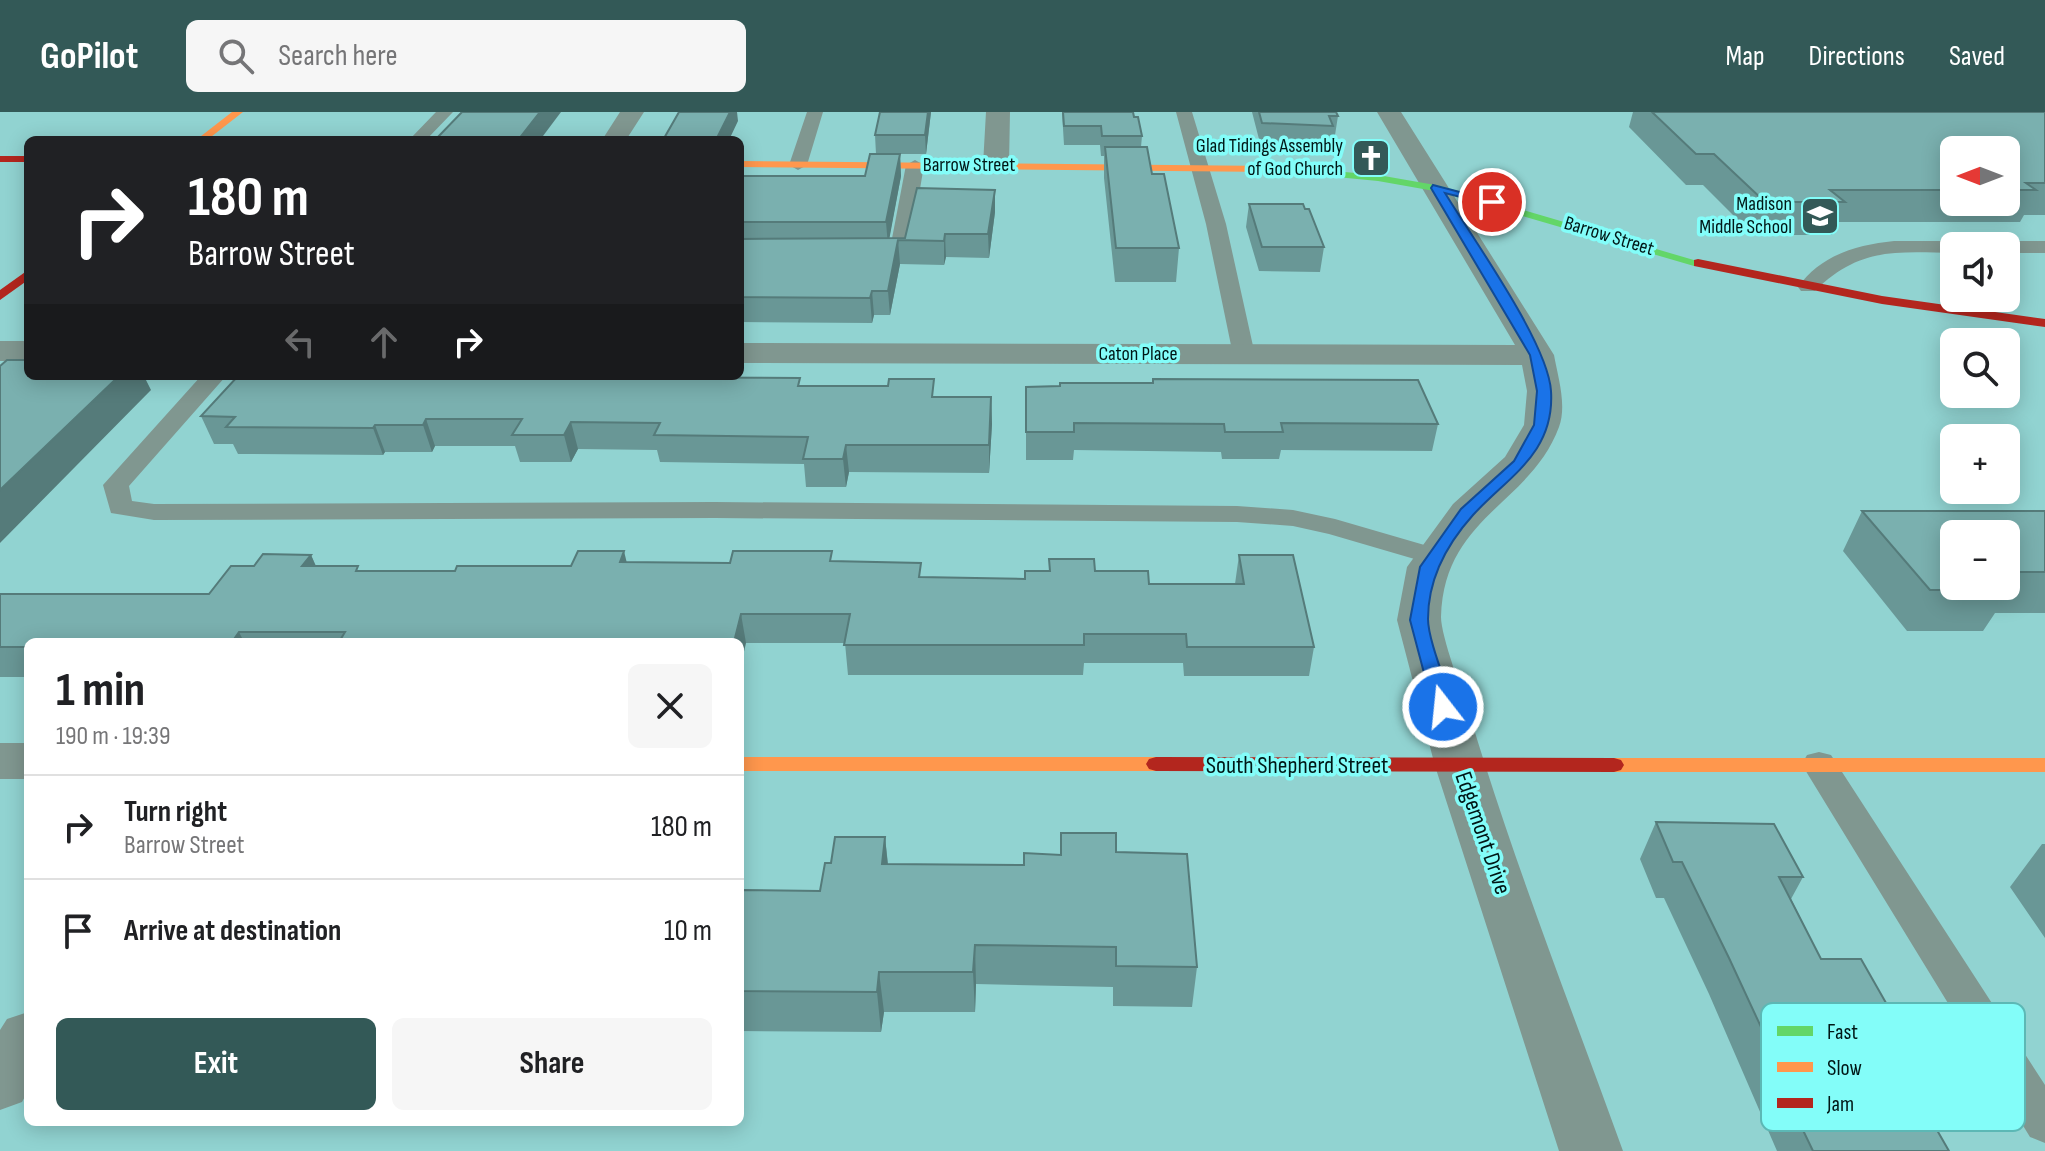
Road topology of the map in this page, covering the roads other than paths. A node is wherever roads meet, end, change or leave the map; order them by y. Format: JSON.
{"nodes":[{"id":1,"x":238,"y":112,"type":"edge"},
{"id":2,"x":445,"y":112,"type":"edge"},
{"id":3,"x":632,"y":112,"type":"edge"},
{"id":4,"x":815,"y":112,"type":"edge"},
{"id":5,"x":998,"y":112,"type":"edge"},
{"id":6,"x":1184,"y":112,"type":"edge"},
{"id":7,"x":1389,"y":112,"type":"edge"},
{"id":8,"x":206,"y":136,"type":"edge"},
{"id":9,"x":421,"y":136,"type":"edge"},
{"id":10,"x":617,"y":136,"type":"edge"},
{"id":11,"x":0,"y":159,"type":"edge"},
{"id":12,"x":24,"y":159,"type":"edge"},
{"id":13,"x":744,"y":164,"type":"edge"},
{"id":14,"x":798,"y":165,"type":"junction"},
{"id":15,"x":915,"y":165,"type":"junction"},
{"id":16,"x":996,"y":165,"type":"junction"},
{"id":17,"x":1198,"y":167,"type":"junction"},
{"id":18,"x":1436,"y":188,"type":"junction"},
{"id":19,"x":1940,"y":247,"type":"edge"},
{"id":20,"x":2020,"y":247,"type":"edge"},
{"id":21,"x":2045,"y":247,"type":"edge"},
{"id":22,"x":851,"y":255,"type":"edge"},
{"id":23,"x":24,"y":277,"type":"edge"},
{"id":24,"x":1808,"y":287,"type":"junction"},
{"id":25,"x":0,"y":296,"type":"edge"},
{"id":26,"x":2045,"y":323,"type":"edge"},
{"id":27,"x":0,"y":351,"type":"edge"},
{"id":28,"x":24,"y":351,"type":"edge"},
{"id":29,"x":744,"y":353,"type":"edge"},
{"id":30,"x":1244,"y":355,"type":"junction"},
{"id":31,"x":1537,"y":355,"type":"junction"},
{"id":32,"x":210,"y":380,"type":"edge"},
{"id":33,"x":1435,"y":557,"type":"junction"},
{"id":34,"x":0,"y":761,"type":"edge"},
{"id":35,"x":24,"y":761,"type":"edge"},
{"id":36,"x":744,"y":764,"type":"edge"},
{"id":37,"x":1819,"y":764,"type":"junction"},
{"id":38,"x":2045,"y":765,"type":"edge"},
{"id":39,"x":1460,"y":766,"type":"junction"},
{"id":40,"x":1969,"y":1003,"type":"edge"},
{"id":41,"x":24,"y":1044,"type":"edge"},
{"id":42,"x":0,"y":1082,"type":"edge"},
{"id":43,"x":2025,"y":1091,"type":"edge"},
{"id":44,"x":2045,"y":1123,"type":"edge"},
{"id":45,"x":1591,"y":1151,"type":"edge"}],
"edges":[{"from":1,"to":8,"type":"street"},
{"from":2,"to":9,"type":"lane"},
{"from":3,"to":10,"type":"street"},
{"from":4,"to":14,"type":"lane"},
{"from":5,"to":16,"type":"street"},
{"from":6,"to":17,"type":"lane"},
{"from":7,"to":18,"type":"street","name":"Edgemont Drive"},
{"from":11,"to":12,"type":"street"},
{"from":13,"to":14,"type":"street","name":"Barrow Street"},
{"from":14,"to":15,"type":"street","name":"Barrow Street"},
{"from":15,"to":16,"type":"street","name":"Barrow Street"},
{"from":15,"to":22,"type":"lane"},
{"from":16,"to":17,"type":"street","name":"Barrow Street"},
{"from":17,"to":18,"type":"street","name":"Barrow Street"},
{"from":17,"to":30,"type":"lane"},
{"from":18,"to":24,"type":"street","name":"Barrow Street"},
{"from":18,"to":31,"type":"street","name":"Edgemont Drive"},
{"from":19,"to":24,"type":"lane"},
{"from":20,"to":21,"type":"lane"},
{"from":23,"to":25,"type":"street"},
{"from":24,"to":26,"type":"street","name":"Barrow Street"},
{"from":27,"to":28,"type":"street"},
{"from":29,"to":30,"type":"street","name":"Caton Place"},
{"from":30,"to":31,"type":"street","name":"Caton Place"},
{"from":31,"to":33,"type":"street","name":"Edgemont Drive"},
{"from":32,"to":33,"type":"lane"},
{"from":33,"to":39,"type":"street","name":"Edgemont Drive"},
{"from":34,"to":35,"type":"street"},
{"from":36,"to":39,"type":"street","name":"South Shepherd Street"},
{"from":37,"to":38,"type":"street","name":"South Shepherd Street"},
{"from":37,"to":39,"type":"street","name":"South Shepherd Street"},
{"from":37,"to":40,"type":"lane"},
{"from":39,"to":45,"type":"street","name":"Edgemont Drive"},
{"from":41,"to":42,"type":"street"},
{"from":43,"to":44,"type":"lane"}]}
